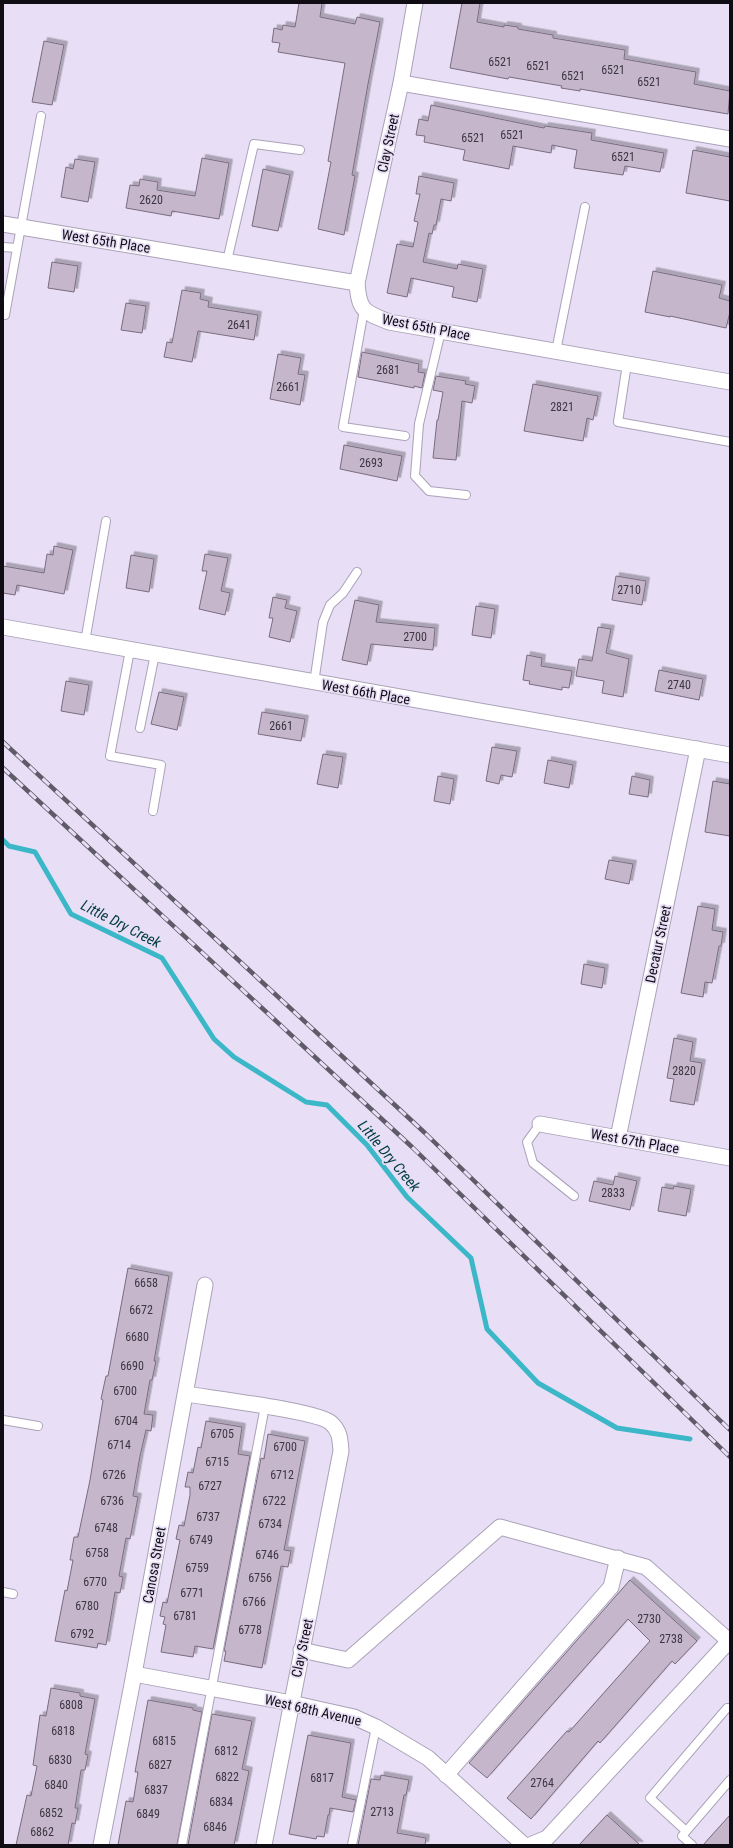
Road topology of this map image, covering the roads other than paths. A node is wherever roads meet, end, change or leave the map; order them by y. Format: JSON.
{"nodes":[{"id":1,"x":415,"y":3,"type":"edge"},
{"id":2,"x":401,"y":83,"type":"junction"},
{"id":3,"x":41,"y":116,"type":"dead end"},
{"id":4,"x":730,"y":139,"type":"edge"},
{"id":5,"x":300,"y":150,"type":"dead end"},
{"id":6,"x":585,"y":207,"type":"dead end"},
{"id":7,"x":3,"y":224,"type":"edge"},
{"id":8,"x":20,"y":227,"type":"junction"},
{"id":9,"x":3,"y":246,"type":"edge"},
{"id":10,"x":16,"y":248,"type":"junction"},
{"id":11,"x":227,"y":262,"type":"junction"},
{"id":12,"x":357,"y":283,"type":"junction"},
{"id":13,"x":364,"y":310,"type":"junction"},
{"id":14,"x":3,"y":315,"type":"edge"},
{"id":15,"x":441,"y":331,"type":"junction"},
{"id":16,"x":556,"y":351,"type":"junction"},
{"id":17,"x":627,"y":364,"type":"junction"},
{"id":18,"x":730,"y":382,"type":"edge"},
{"id":19,"x":405,"y":436,"type":"dead end"},
{"id":20,"x":730,"y":442,"type":"edge"},
{"id":21,"x":466,"y":495,"type":"dead end"},
{"id":22,"x":106,"y":521,"type":"dead end"},
{"id":23,"x":358,"y":572,"type":"dead end"},
{"id":24,"x":3,"y":627,"type":"edge"},
{"id":25,"x":84,"y":642,"type":"junction"},
{"id":26,"x":130,"y":650,"type":"junction"},
{"id":27,"x":155,"y":654,"type":"junction"},
{"id":28,"x":314,"y":682,"type":"junction"},
{"id":29,"x":140,"y":728,"type":"dead end"},
{"id":30,"x":698,"y":749,"type":"junction"},
{"id":31,"x":730,"y":755,"type":"edge"},
{"id":32,"x":152,"y":811,"type":"dead end"},
{"id":33,"x":540,"y":1124,"type":"joint"},
{"id":34,"x":618,"y":1138,"type":"junction"},
{"id":35,"x":730,"y":1158,"type":"edge"},
{"id":36,"x":574,"y":1196,"type":"dead end"},
{"id":37,"x":205,"y":1285,"type":"dead end"},
{"id":38,"x":186,"y":1394,"type":"junction"},
{"id":39,"x":265,"y":1406,"type":"junction"},
{"id":40,"x":3,"y":1420,"type":"edge"},
{"id":41,"x":38,"y":1426,"type":"dead end"},
{"id":42,"x":618,"y":1558,"type":"junction"},
{"id":43,"x":3,"y":1592,"type":"edge"},
{"id":44,"x":13,"y":1594,"type":"dead end"},
{"id":45,"x":301,"y":1650,"type":"junction"},
{"id":46,"x":134,"y":1674,"type":"junction"},
{"id":47,"x":210,"y":1689,"type":"junction"},
{"id":48,"x":290,"y":1703,"type":"junction"},
{"id":49,"x":730,"y":1708,"type":"edge"},
{"id":50,"x":376,"y":1727,"type":"junction"},
{"id":51,"x":446,"y":1775,"type":"junction"},
{"id":52,"x":730,"y":1780,"type":"edge"},
{"id":53,"x":686,"y":1831,"type":"junction"},
{"id":54,"x":101,"y":1845,"type":"edge"},
{"id":55,"x":182,"y":1845,"type":"edge"},
{"id":56,"x":264,"y":1845,"type":"edge"},
{"id":57,"x":352,"y":1845,"type":"edge"},
{"id":58,"x":524,"y":1845,"type":"edge"},
{"id":59,"x":530,"y":1845,"type":"edge"},
{"id":60,"x":692,"y":1845,"type":"edge"}],
"edges":[{"from":1,"to":2,"type":"street","name":"Clay Street"},
{"from":2,"to":4,"type":"street"},
{"from":2,"to":12,"type":"street","name":"Clay Street"},
{"from":3,"to":8,"type":"lane"},
{"from":5,"to":11,"type":"lane"},
{"from":6,"to":16,"type":"lane"},
{"from":7,"to":8,"type":"street","name":"West 65th Place"},
{"from":8,"to":10,"type":"lane"},
{"from":8,"to":11,"type":"street","name":"West 65th Place"},
{"from":9,"to":10,"type":"lane"},
{"from":10,"to":14,"type":"lane"},
{"from":11,"to":12,"type":"street","name":"West 65th Place"},
{"from":12,"to":13,"type":"street","name":"West 65th Place"},
{"from":13,"to":15,"type":"street","name":"West 65th Place"},
{"from":13,"to":19,"type":"lane"},
{"from":15,"to":16,"type":"street","name":"West 65th Place"},
{"from":15,"to":21,"type":"lane"},
{"from":16,"to":17,"type":"street","name":"West 65th Place"},
{"from":17,"to":18,"type":"street","name":"West 65th Place"},
{"from":17,"to":20,"type":"lane"},
{"from":22,"to":25,"type":"lane"},
{"from":23,"to":28,"type":"lane"},
{"from":24,"to":25,"type":"street","name":"West 66th Place"},
{"from":25,"to":26,"type":"street","name":"West 66th Place"},
{"from":26,"to":27,"type":"street","name":"West 66th Place"},
{"from":26,"to":32,"type":"lane"},
{"from":27,"to":28,"type":"street","name":"West 66th Place"},
{"from":27,"to":29,"type":"lane"},
{"from":28,"to":30,"type":"street","name":"West 66th Place"},
{"from":30,"to":31,"type":"street","name":"West 66th Place"},
{"from":30,"to":34,"type":"street","name":"Decatur Street"},
{"from":33,"to":34,"type":"street","name":"West 67th Place"},
{"from":33,"to":36,"type":"lane"},
{"from":34,"to":35,"type":"street","name":"West 67th Place"},
{"from":37,"to":38,"type":"street","name":"Canosa Street"},
{"from":38,"to":39,"type":"street"},
{"from":38,"to":46,"type":"street","name":"Canosa Street"},
{"from":39,"to":45,"type":"street","name":"Clay Street"},
{"from":39,"to":47,"type":"lane"},
{"from":40,"to":41,"type":"lane"},
{"from":42,"to":45,"type":"street"},
{"from":42,"to":51,"type":"street"},
{"from":42,"to":59,"type":"street"},
{"from":43,"to":44,"type":"lane"},
{"from":45,"to":48,"type":"street","name":"Clay Street"},
{"from":46,"to":47,"type":"street","name":"West 68th Avenue"},
{"from":46,"to":54,"type":"street","name":"Canosa Street"},
{"from":47,"to":48,"type":"street","name":"West 68th Avenue"},
{"from":47,"to":55,"type":"lane"},
{"from":48,"to":50,"type":"street","name":"West 68th Avenue"},
{"from":48,"to":56,"type":"street","name":"Clay Street"},
{"from":49,"to":53,"type":"lane"},
{"from":50,"to":51,"type":"street","name":"West 68th Avenue"},
{"from":50,"to":57,"type":"lane"},
{"from":51,"to":58,"type":"street","name":"West 68th Avenue"},
{"from":52,"to":53,"type":"lane"},
{"from":53,"to":60,"type":"lane"}]}
